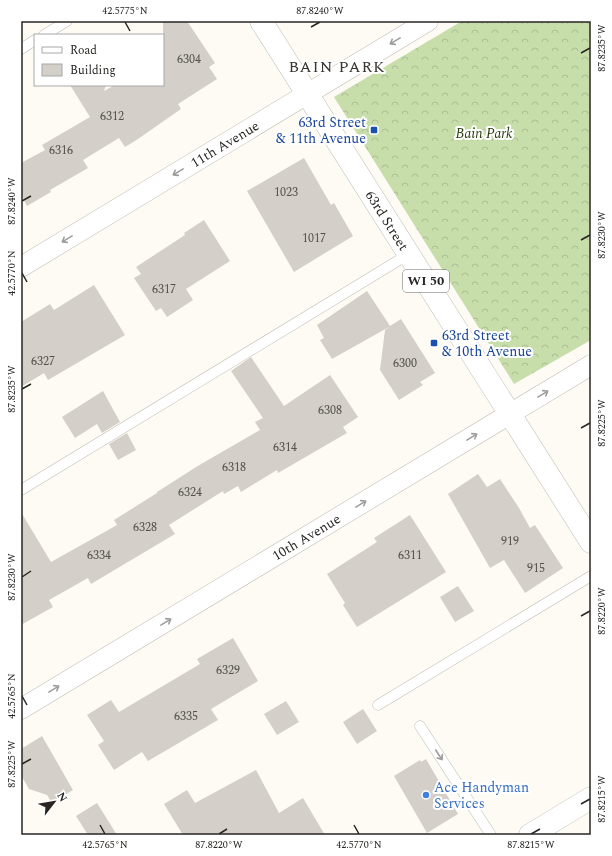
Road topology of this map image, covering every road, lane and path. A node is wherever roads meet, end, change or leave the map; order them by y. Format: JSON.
{"nodes":[{"id":1,"x":67,"y":21,"type":"edge"},
{"id":2,"x":261,"y":21,"type":"edge"},
{"id":3,"x":428,"y":21,"type":"edge"},
{"id":4,"x":46,"y":34,"type":"edge"},
{"id":5,"x":34,"y":41,"type":"edge"},
{"id":6,"x":21,"y":49,"type":"edge"},
{"id":7,"x":307,"y":93,"type":"junction"},
{"id":8,"x":409,"y":254,"type":"junction"},
{"id":9,"x":21,"y":267,"type":"edge"},
{"id":10,"x":591,"y":365,"type":"edge"},
{"id":11,"x":510,"y":414,"type":"junction"},
{"id":12,"x":21,"y":490,"type":"edge"},
{"id":13,"x":591,"y":542,"type":"edge"},
{"id":14,"x":591,"y":576,"type":"edge"},
{"id":15,"x":378,"y":705,"type":"dead end"},
{"id":16,"x":21,"y":709,"type":"edge"},
{"id":17,"x":420,"y":726,"type":"dead end"},
{"id":18,"x":591,"y":798,"type":"edge"},
{"id":19,"x":491,"y":835,"type":"edge"},
{"id":20,"x":530,"y":835,"type":"edge"}],
"edges":[{"from":1,"to":4,"type":"lane"},
{"from":2,"to":7,"type":"main road","name":"63rd Street","number":"WI 50"},
{"from":3,"to":7,"type":"street","name":"11th Avenue","one_way":true},
{"from":5,"to":6,"type":"lane"},
{"from":7,"to":8,"type":"main road","name":"63rd Street","number":"WI 50"},
{"from":7,"to":9,"type":"street","name":"11th Avenue","one_way":true},
{"from":8,"to":11,"type":"main road","name":"63rd Street","number":"WI 50"},
{"from":8,"to":12,"type":"lane"},
{"from":11,"to":10,"type":"street","name":"10th Avenue","one_way":true},
{"from":11,"to":13,"type":"main road","name":"63rd Street","number":"WI 50"},
{"from":16,"to":11,"type":"street","name":"10th Avenue","one_way":true},
{"from":14,"to":15,"type":"lane"},
{"from":17,"to":19,"type":"lane","one_way":true},
{"from":18,"to":20,"type":"main road"}]}
